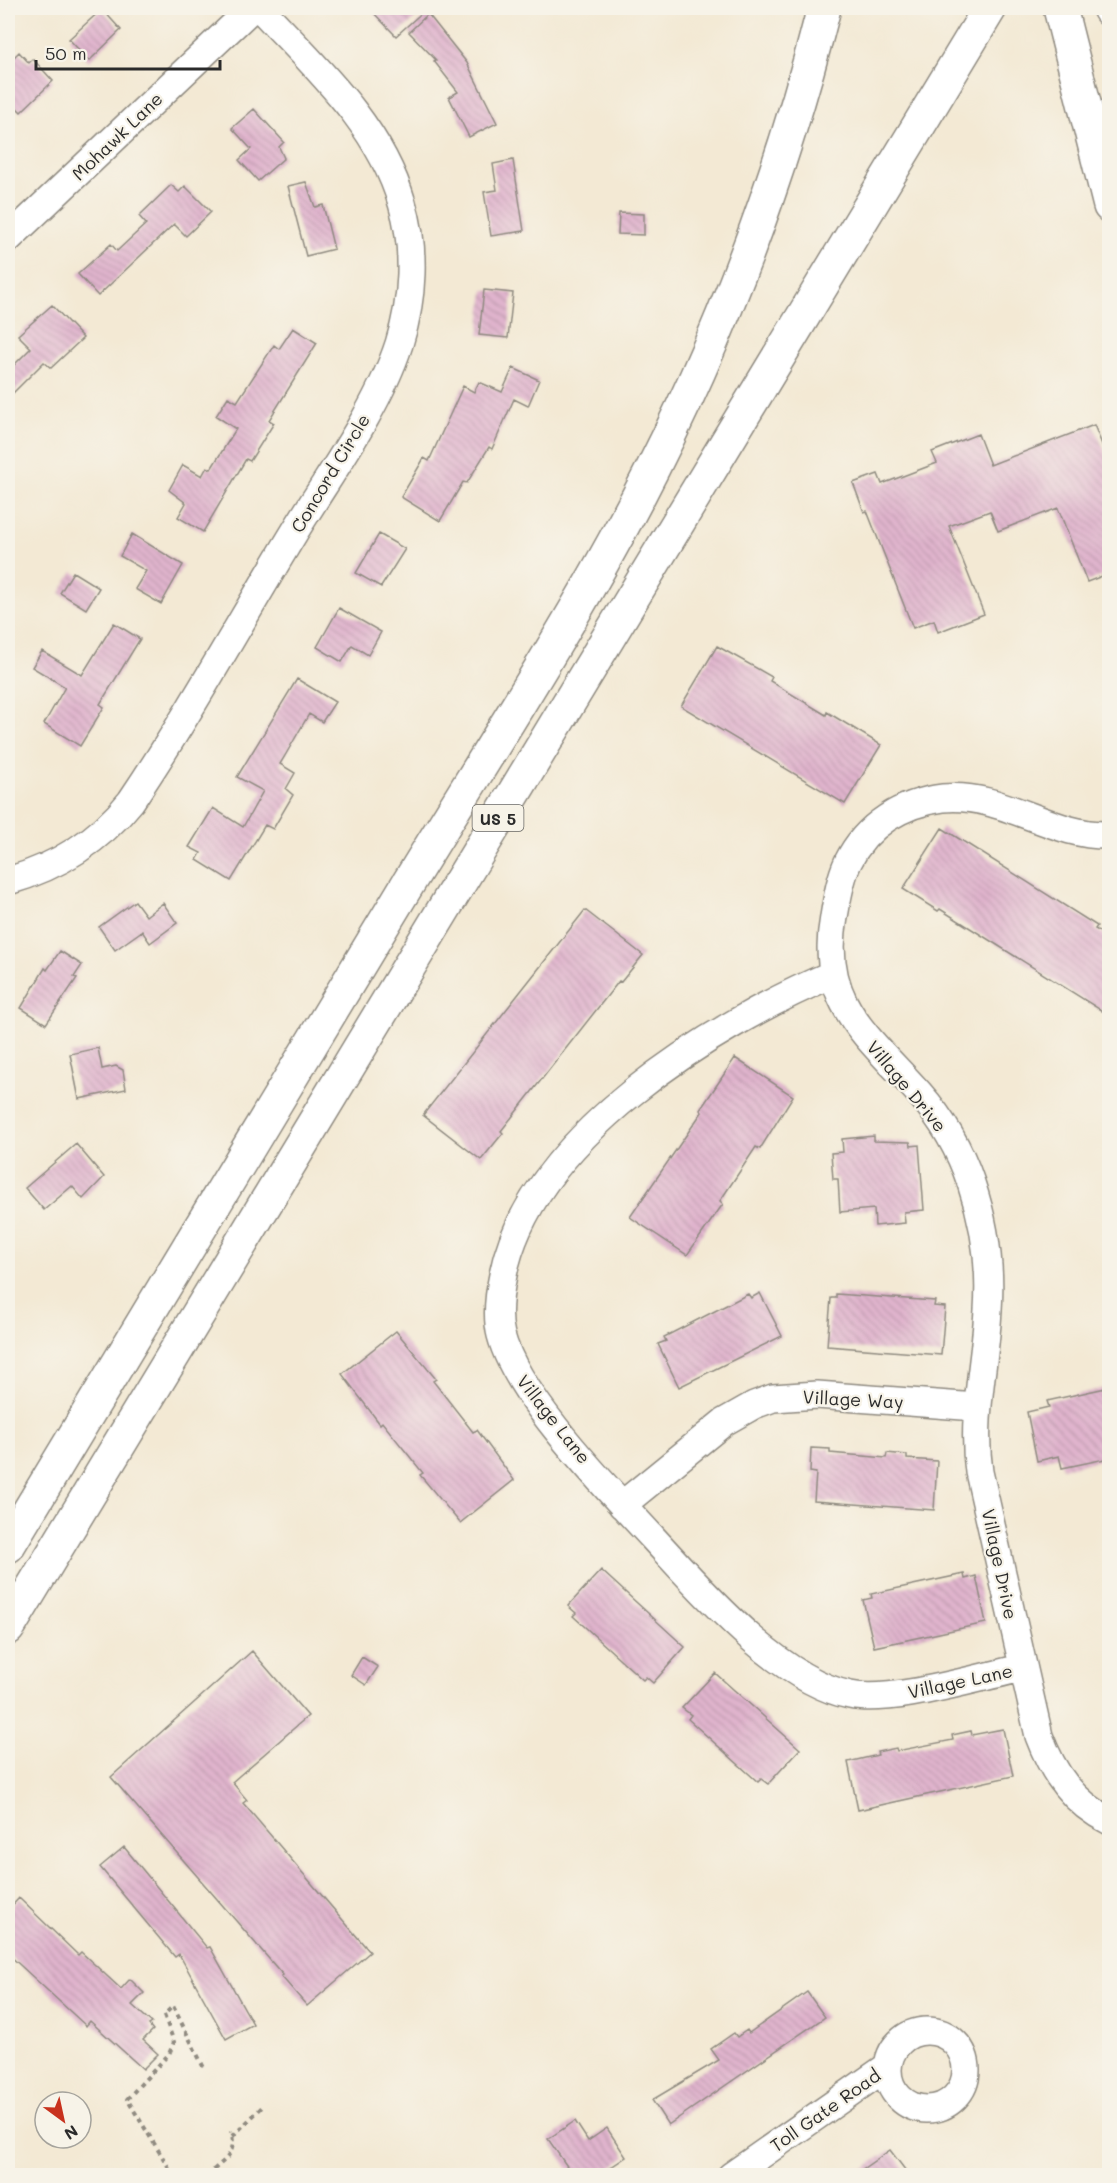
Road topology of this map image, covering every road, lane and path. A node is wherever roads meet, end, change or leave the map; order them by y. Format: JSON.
{"nodes":[{"id":1,"x":252,"y":8,"type":"edge"},
{"id":2,"x":260,"y":8,"type":"edge"},
{"id":3,"x":824,"y":8,"type":"edge"},
{"id":4,"x":990,"y":8,"type":"edge"},
{"id":5,"x":1060,"y":8,"type":"edge"},
{"id":6,"x":1110,"y":206,"type":"edge"},
{"id":7,"x":8,"y":239,"type":"edge"},
{"id":8,"x":1110,"y":835,"type":"edge"},
{"id":9,"x":8,"y":881,"type":"edge"},
{"id":10,"x":833,"y":974,"type":"junction"},
{"id":11,"x":976,"y":1407,"type":"junction"},
{"id":12,"x":622,"y":1504,"type":"junction"},
{"id":13,"x":8,"y":1546,"type":"edge"},
{"id":14,"x":8,"y":1628,"type":"edge"},
{"id":15,"x":1023,"y":1668,"type":"junction"},
{"id":16,"x":1110,"y":1821,"type":"edge"},
{"id":17,"x":888,"y":2066,"type":"dead end"},
{"id":18,"x":206,"y":2070,"type":"dead end"},
{"id":19,"x":262,"y":2108,"type":"dead end"},
{"id":20,"x":231,"y":2131,"type":"dead end"},
{"id":21,"x":233,"y":2136,"type":"junction"},
{"id":22,"x":174,"y":2175,"type":"edge"},
{"id":23,"x":207,"y":2175,"type":"edge"},
{"id":24,"x":732,"y":2175,"type":"edge"}],
"edges":[{"from":1,"to":7,"type":"street","name":"Mohawk Lane"},
{"from":2,"to":9,"type":"street","name":"Concord Circle"},
{"from":3,"to":13,"type":"main road","number":"US 5"},
{"from":4,"to":14,"type":"main road","number":"US 5"},
{"from":5,"to":6,"type":"main road"},
{"from":8,"to":10,"type":"street","name":"Village Drive"},
{"from":10,"to":11,"type":"street","name":"Village Drive"},
{"from":10,"to":12,"type":"street","name":"Village Lane"},
{"from":11,"to":12,"type":"street","name":"Village Way"},
{"from":11,"to":15,"type":"street","name":"Village Drive"},
{"from":12,"to":15,"type":"street","name":"Village Lane"},
{"from":15,"to":16,"type":"street","name":"Village Drive"},
{"from":17,"to":24,"type":"street","name":"Toll Gate Road"},
{"from":18,"to":22,"type":"path"},
{"from":19,"to":21,"type":"path"},
{"from":20,"to":21,"type":"path"},
{"from":21,"to":23,"type":"path"}]}
